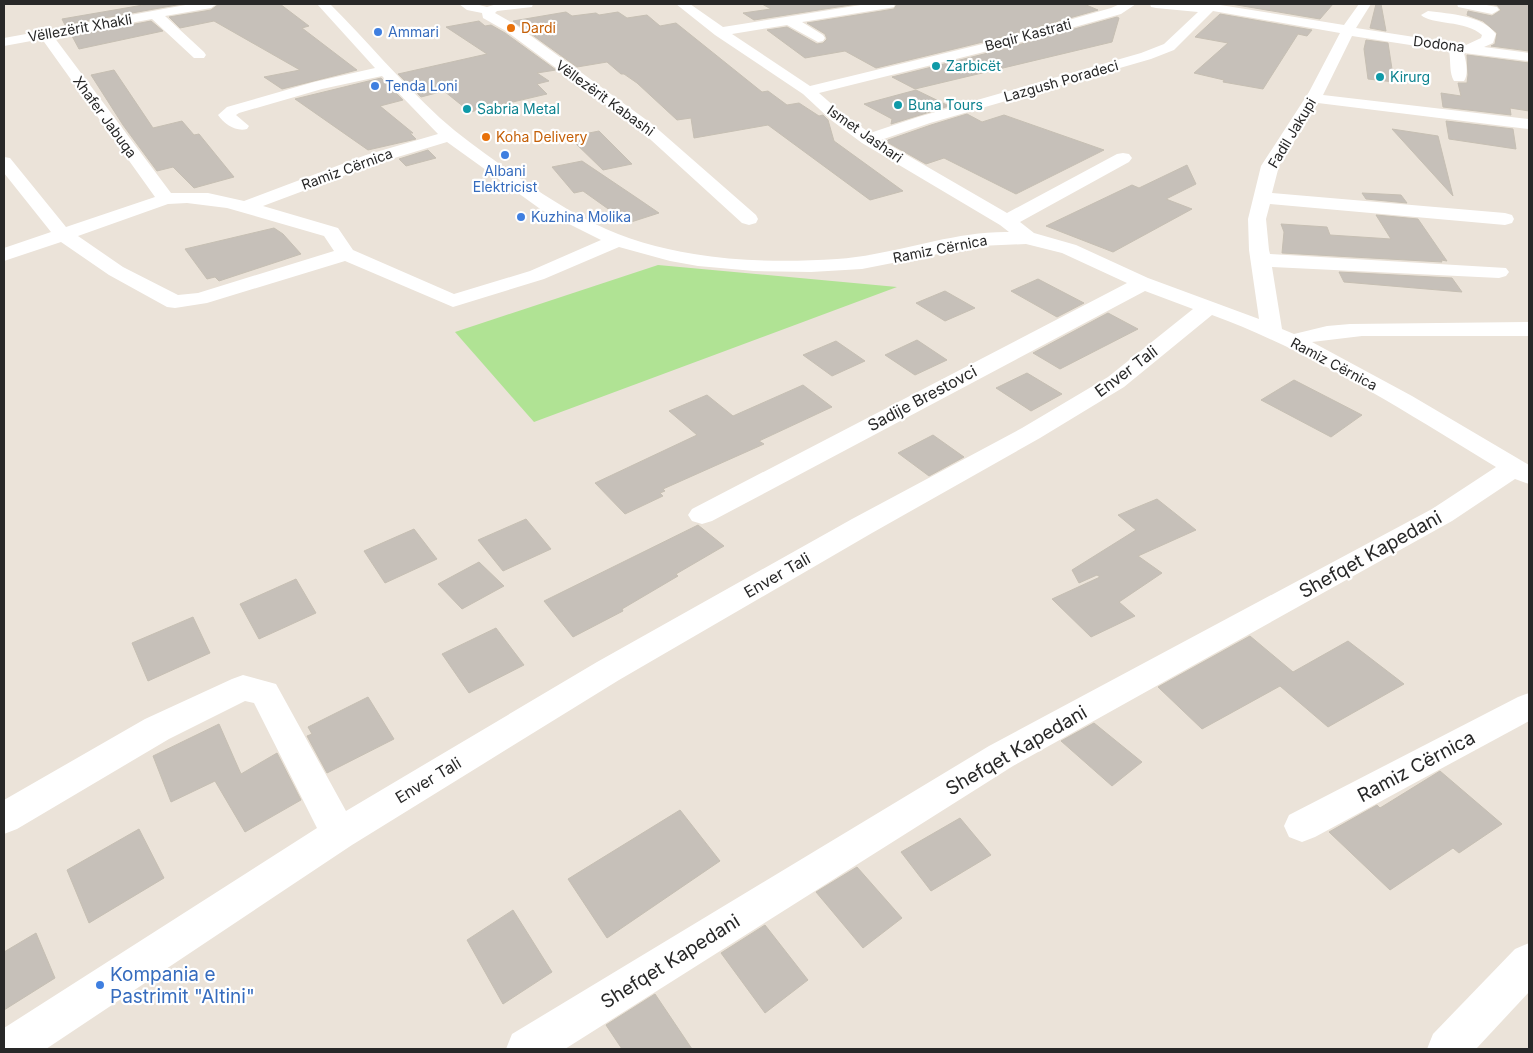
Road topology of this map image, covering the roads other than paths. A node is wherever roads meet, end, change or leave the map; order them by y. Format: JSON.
{"nodes":[{"id":1,"x":211,"y":4,"type":"edge"},
{"id":2,"x":322,"y":4,"type":"edge"},
{"id":3,"x":465,"y":4,"type":"edge"},
{"id":4,"x":528,"y":4,"type":"edge"},
{"id":5,"x":682,"y":4,"type":"edge"},
{"id":6,"x":890,"y":4,"type":"edge"},
{"id":7,"x":1130,"y":4,"type":"edge"},
{"id":8,"x":1156,"y":4,"type":"edge"},
{"id":9,"x":1365,"y":4,"type":"edge"},
{"id":10,"x":1463,"y":4,"type":"edge"},
{"id":11,"x":1210,"y":6,"type":"edge"},
{"id":12,"x":1492,"y":10,"type":"dead end"},
{"id":13,"x":489,"y":11,"type":"junction"},
{"id":14,"x":156,"y":15,"type":"junction"},
{"id":15,"x":1428,"y":15,"type":"dead end"},
{"id":16,"x":789,"y":20,"type":"junction"},
{"id":17,"x":1348,"y":30,"type":"junction"},
{"id":18,"x":720,"y":32,"type":"junction"},
{"id":19,"x":45,"y":34,"type":"junction"},
{"id":20,"x":818,"y":38,"type":"dead end"},
{"id":21,"x":4,"y":42,"type":"edge"},
{"id":22,"x":1455,"y":48,"type":"junction"},
{"id":23,"x":1471,"y":48,"type":"junction"},
{"id":24,"x":199,"y":55,"type":"dead end"},
{"id":25,"x":1529,"y":57,"type":"edge"},
{"id":26,"x":384,"y":71,"type":"junction"},
{"id":27,"x":1459,"y":78,"type":"dead end"},
{"id":28,"x":808,"y":92,"type":"junction"},
{"id":29,"x":1313,"y":98,"type":"junction"},
{"id":30,"x":1529,"y":124,"type":"edge"},
{"id":31,"x":241,"y":126,"type":"dead end"},
{"id":32,"x":450,"y":136,"type":"junction"},
{"id":33,"x":868,"y":139,"type":"junction"},
{"id":34,"x":1122,"y":158,"type":"dead end"},
{"id":35,"x":4,"y":162,"type":"edge"},
{"id":36,"x":1262,"y":198,"type":"junction"},
{"id":37,"x":166,"y":199,"type":"junction"},
{"id":38,"x":245,"y":207,"type":"junction"},
{"id":39,"x":749,"y":219,"type":"dead end"},
{"id":40,"x":1505,"y":219,"type":"dead end"},
{"id":41,"x":1006,"y":221,"type":"junction"},
{"id":42,"x":62,"y":234,"type":"junction"},
{"id":43,"x":1028,"y":238,"type":"junction"},
{"id":44,"x":618,"y":240,"type":"junction"},
{"id":45,"x":346,"y":254,"type":"junction"},
{"id":46,"x":4,"y":255,"type":"edge"},
{"id":47,"x":1261,"y":260,"type":"junction"},
{"id":48,"x":1498,"y":272,"type":"dead end"},
{"id":49,"x":1144,"y":283,"type":"junction"},
{"id":50,"x":1209,"y":307,"type":"junction"},
{"id":51,"x":1529,"y":329,"type":"edge"},
{"id":52,"x":1282,"y":337,"type":"junction"},
{"id":53,"x":1522,"y":471,"type":"edge"},
{"id":54,"x":702,"y":514,"type":"dead end"},
{"id":55,"x":1529,"y":706,"type":"edge"},
{"id":56,"x":4,"y":818,"type":"edge"},
{"id":57,"x":1302,"y":826,"type":"dead end"},
{"id":58,"x":338,"y":834,"type":"junction"},
{"id":59,"x":1529,"y":963,"type":"edge"},
{"id":60,"x":9,"y":1049,"type":"edge"},
{"id":61,"x":527,"y":1049,"type":"edge"},
{"id":62,"x":1448,"y":1049,"type":"edge"}],
"edges":[{"from":1,"to":14,"type":"street","name":"Vëllezërit Xhakli"},
{"from":2,"to":26,"type":"street","name":"Ramiz Cërnica"},
{"from":3,"to":13,"type":"street"},
{"from":4,"to":13,"type":"street"},
{"from":5,"to":18,"type":"street","name":"Ismet Jashari"},
{"from":6,"to":16,"type":"street"},
{"from":7,"to":28,"type":"street","name":"Beqir Kastrati"},
{"from":8,"to":11,"type":"street","name":"Dodona"},
{"from":9,"to":17,"type":"street","name":"Fadil Jakupi"},
{"from":10,"to":12,"type":"street"},
{"from":11,"to":17,"type":"street","name":"Dodona"},
{"from":11,"to":33,"type":"street","name":"Lazgush Poradeci"},
{"from":13,"to":39,"type":"street","name":"Vëllezërit Kabashi"},
{"from":14,"to":19,"type":"street","name":"Vëllezërit Xhakli"},
{"from":14,"to":24,"type":"street"},
{"from":15,"to":23,"type":"street"},
{"from":16,"to":18,"type":"street"},
{"from":16,"to":20,"type":"street"},
{"from":17,"to":22,"type":"street","name":"Dodona"},
{"from":17,"to":29,"type":"street","name":"Fadil Jakupi"},
{"from":18,"to":28,"type":"street","name":"Ismet Jashari"},
{"from":19,"to":21,"type":"street","name":"Vëllezërit Xhakli"},
{"from":19,"to":37,"type":"street","name":"Xhafer Jabuqa"},
{"from":22,"to":23,"type":"street","name":"Dodona"},
{"from":22,"to":27,"type":"street"},
{"from":23,"to":25,"type":"street","name":"Dodona"},
{"from":26,"to":31,"type":"street"},
{"from":26,"to":32,"type":"street","name":"Ramiz Cërnica"},
{"from":28,"to":33,"type":"street","name":"Ismet Jashari"},
{"from":29,"to":30,"type":"street"},
{"from":29,"to":36,"type":"street","name":"Fadil Jakupi"},
{"from":32,"to":38,"type":"street","name":"Ramiz Cërnica"},
{"from":32,"to":44,"type":"street","name":"Ramiz Cërnica"},
{"from":33,"to":41,"type":"street","name":"Ismet Jashari"},
{"from":34,"to":41,"type":"street"},
{"from":35,"to":42,"type":"street"},
{"from":36,"to":40,"type":"street"},
{"from":36,"to":47,"type":"street","name":"Fadil Jakupi"},
{"from":37,"to":38,"type":"street"},
{"from":37,"to":42,"type":"street"},
{"from":38,"to":45,"type":"street"},
{"from":41,"to":43,"type":"street","name":"Ismet Jashari"},
{"from":42,"to":45,"type":"street"},
{"from":42,"to":46,"type":"street"},
{"from":43,"to":44,"type":"street","name":"Ramiz Cërnica"},
{"from":43,"to":49,"type":"street","name":"Ramiz Cërnica"},
{"from":44,"to":45,"type":"street"},
{"from":47,"to":48,"type":"street"},
{"from":47,"to":52,"type":"street","name":"Fadil Jakupi"},
{"from":49,"to":50,"type":"street","name":"Ramiz Cërnica"},
{"from":49,"to":54,"type":"street","name":"Sadije Brestovci"},
{"from":50,"to":52,"type":"street","name":"Ramiz Cërnica"},
{"from":50,"to":58,"type":"street","name":"Enver Tali"},
{"from":51,"to":52,"type":"street"},
{"from":52,"to":53,"type":"street","name":"Ramiz Cërnica"},
{"from":53,"to":61,"type":"street","name":"Shefqet Kapedani"},
{"from":55,"to":57,"type":"street","name":"Ramiz Cërnica"},
{"from":56,"to":58,"type":"street"},
{"from":58,"to":60,"type":"street","name":"Enver Tali"},
{"from":59,"to":62,"type":"street"}]}
